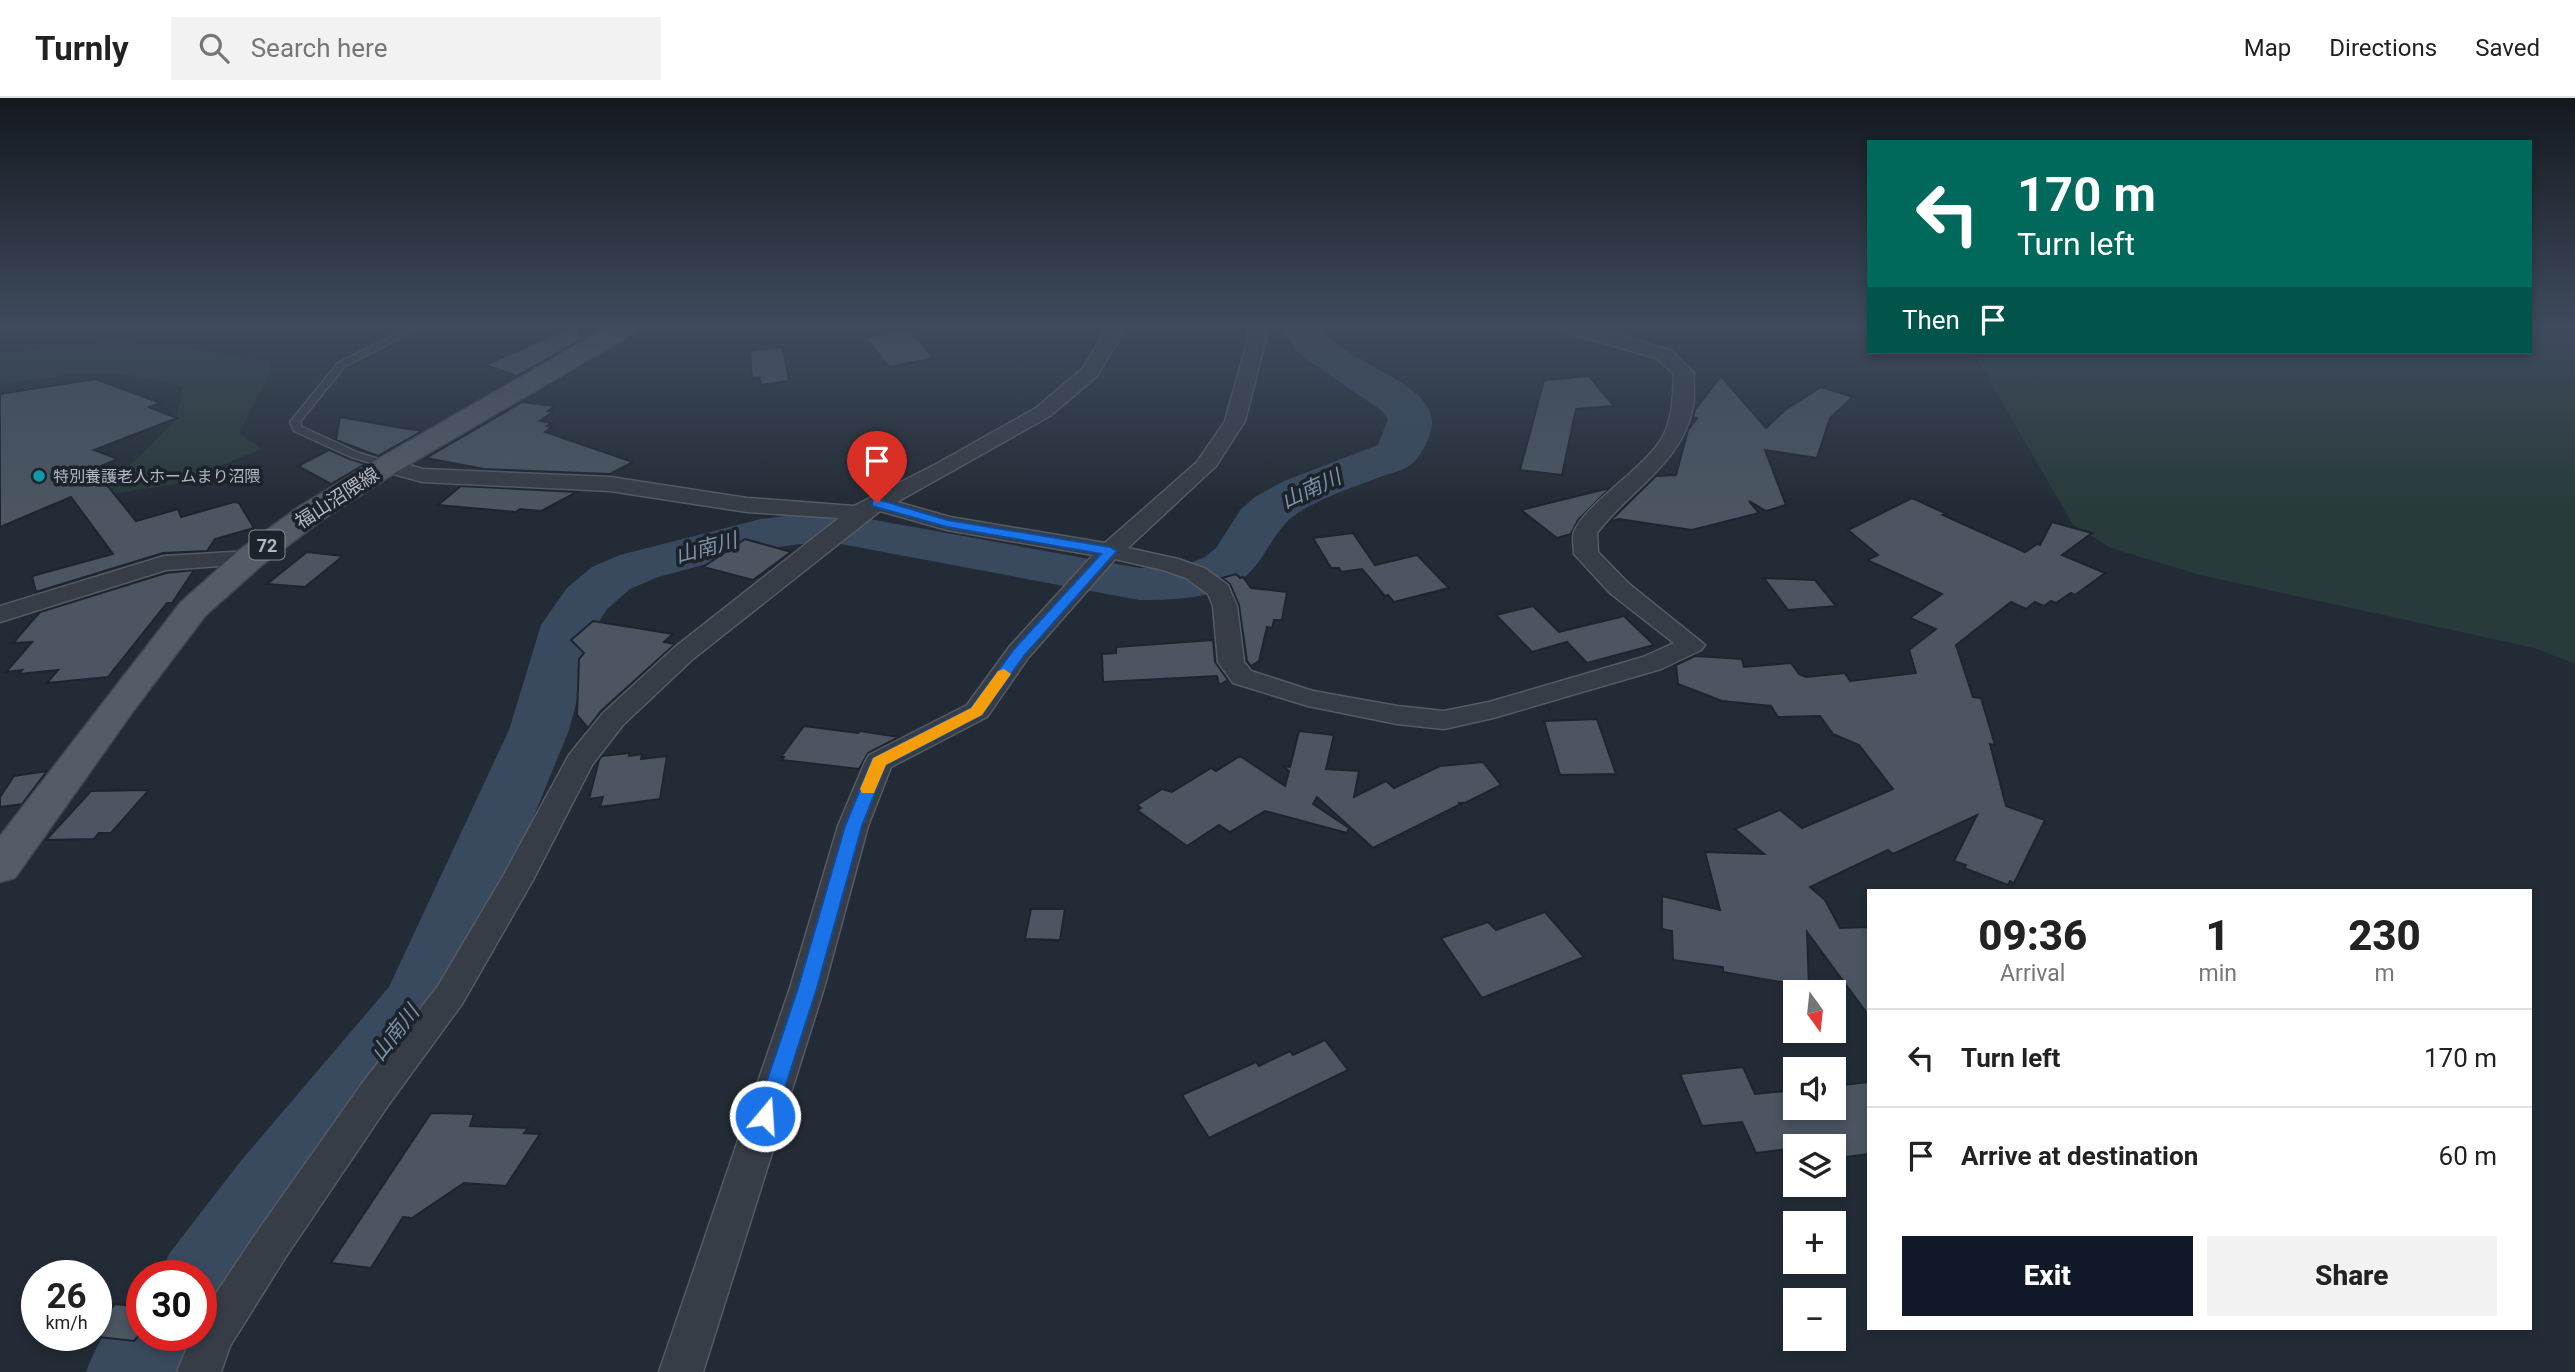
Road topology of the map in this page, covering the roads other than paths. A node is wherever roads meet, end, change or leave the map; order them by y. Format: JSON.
{"nodes":[{"id":1,"x":324,"y":386,"type":"edge"},
{"id":2,"x":523,"y":386,"type":"edge"},
{"id":3,"x":1073,"y":386,"type":"edge"},
{"id":4,"x":1244,"y":386,"type":"edge"},
{"id":5,"x":1684,"y":386,"type":"edge"},
{"id":6,"x":387,"y":464,"type":"junction"},
{"id":7,"x":867,"y":509,"type":"junction"},
{"id":8,"x":1110,"y":551,"type":"junction"},
{"id":9,"x":250,"y":558,"type":"junction"},
{"id":10,"x":0,"y":614,"type":"edge"},
{"id":11,"x":0,"y":867,"type":"edge"},
{"id":12,"x":198,"y":1372,"type":"edge"},
{"id":13,"x":681,"y":1372,"type":"edge"}],
"edges":[{"from":1,"to":6,"type":"lane"},
{"from":2,"to":6,"type":"main road","name":"福山沼隈線","number":"72"},
{"from":3,"to":7,"type":"street"},
{"from":4,"to":8,"type":"street"},
{"from":5,"to":8,"type":"street"},
{"from":6,"to":7,"type":"street"},
{"from":6,"to":9,"type":"main road","name":"福山沼隈線","number":"72"},
{"from":7,"to":8,"type":"street"},
{"from":7,"to":12,"type":"street"},
{"from":8,"to":13,"type":"street"},
{"from":9,"to":10,"type":"street"},
{"from":9,"to":11,"type":"main road","name":"福山沼隈線","number":"72"}]}
